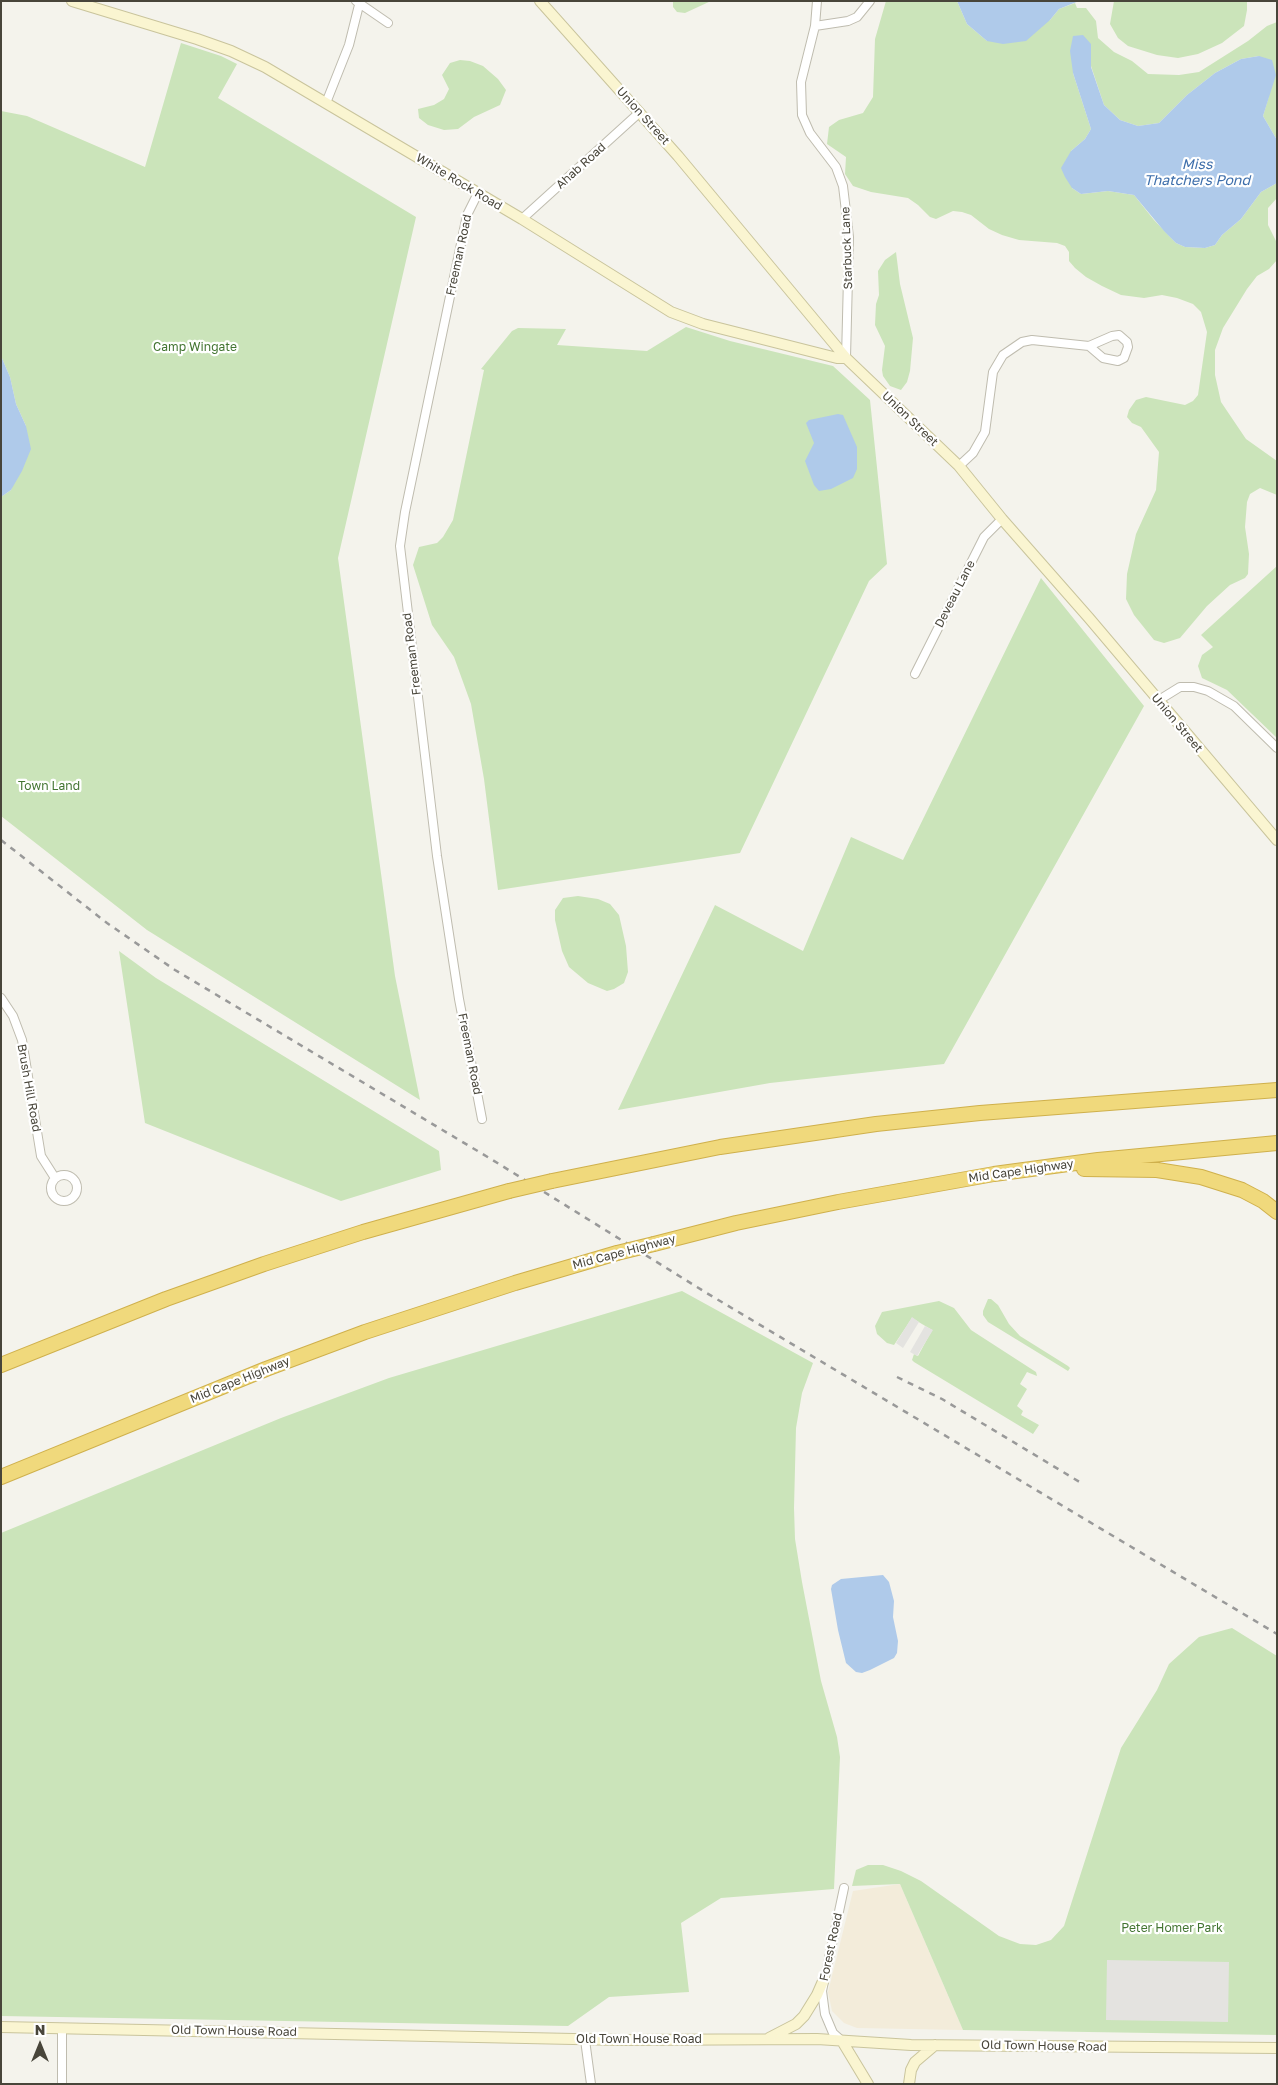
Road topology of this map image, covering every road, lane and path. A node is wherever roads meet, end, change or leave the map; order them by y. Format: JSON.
{"nodes":[{"id":1,"x":72,"y":1,"type":"edge"},
{"id":2,"x":540,"y":1,"type":"edge"},
{"id":3,"x":818,"y":1,"type":"edge"},
{"id":4,"x":870,"y":1,"type":"edge"},
{"id":5,"x":358,"y":2,"type":"edge"},
{"id":6,"x":388,"y":23,"type":"dead end"},
{"id":7,"x":815,"y":26,"type":"junction"},
{"id":8,"x":326,"y":103,"type":"junction"},
{"id":9,"x":640,"y":112,"type":"junction"},
{"id":10,"x":478,"y":194,"type":"junction"},
{"id":11,"x":522,"y":219,"type":"junction"},
{"id":12,"x":1089,"y":346,"type":"junction"},
{"id":13,"x":846,"y":358,"type":"junction"},
{"id":14,"x":959,"y":466,"type":"junction"},
{"id":15,"x":1002,"y":519,"type":"junction"},
{"id":16,"x":915,"y":674,"type":"dead end"},
{"id":17,"x":1159,"y":700,"type":"junction"},
{"id":18,"x":1277,"y":748,"type":"edge"},
{"id":19,"x":1277,"y":840,"type":"edge"},
{"id":20,"x":1,"y":998,"type":"edge"},
{"id":21,"x":1277,"y":1090,"type":"edge"},
{"id":22,"x":482,"y":1118,"type":"dead end"},
{"id":23,"x":1277,"y":1143,"type":"edge"},
{"id":24,"x":1046,"y":1167,"type":"junction"},
{"id":25,"x":55,"y":1178,"type":"dead end"},
{"id":26,"x":1277,"y":1212,"type":"edge"},
{"id":27,"x":1,"y":1365,"type":"edge"},
{"id":28,"x":1,"y":1477,"type":"edge"},
{"id":29,"x":844,"y":1888,"type":"dead end"},
{"id":30,"x":824,"y":1979,"type":"junction"},
{"id":31,"x":1,"y":2027,"type":"edge"},
{"id":32,"x":62,"y":2028,"type":"junction"},
{"id":33,"x":767,"y":2039,"type":"junction"},
{"id":34,"x":585,"y":2040,"type":"junction"},
{"id":35,"x":842,"y":2041,"type":"junction"},
{"id":36,"x":935,"y":2045,"type":"junction"},
{"id":37,"x":1277,"y":2048,"type":"edge"},
{"id":38,"x":62,"y":2084,"type":"edge"},
{"id":39,"x":591,"y":2084,"type":"edge"},
{"id":40,"x":868,"y":2084,"type":"edge"},
{"id":41,"x":909,"y":2084,"type":"edge"}],
"edges":[{"from":1,"to":8,"type":"main road","name":"White Rock Road"},
{"from":2,"to":9,"type":"main road","name":"Union Street"},
{"from":3,"to":7,"type":"street","name":"Starbuck Lane"},
{"from":4,"to":7,"type":"street"},
{"from":5,"to":6,"type":"street"},
{"from":5,"to":8,"type":"street"},
{"from":7,"to":13,"type":"street","name":"Starbuck Lane"},
{"from":8,"to":10,"type":"main road","name":"White Rock Road"},
{"from":9,"to":11,"type":"street","name":"Ahab Road"},
{"from":9,"to":13,"type":"main road","name":"Union Street"},
{"from":10,"to":11,"type":"main road","name":"White Rock Road"},
{"from":10,"to":22,"type":"street","name":"Freeman Road"},
{"from":11,"to":13,"type":"main road","name":"White Rock Road"},
{"from":12,"to":12,"type":"street"},
{"from":12,"to":14,"type":"street"},
{"from":13,"to":14,"type":"main road","name":"Union Street"},
{"from":14,"to":15,"type":"main road","name":"Union Street"},
{"from":15,"to":16,"type":"street","name":"Deveau Lane"},
{"from":15,"to":17,"type":"main road","name":"Union Street"},
{"from":17,"to":18,"type":"street"},
{"from":17,"to":19,"type":"main road","name":"Union Street"},
{"from":20,"to":25,"type":"street","name":"Brush Hill Road"},
{"from":21,"to":27,"type":"highway","bridge":true},
{"from":23,"to":24,"type":"highway","name":"Mid Cape Highway"},
{"from":24,"to":26,"type":"highway"},
{"from":24,"to":28,"type":"highway","name":"Mid Cape Highway","bridge":true},
{"from":29,"to":30,"type":"street","name":"Forest Road"},
{"from":30,"to":33,"type":"main road"},
{"from":30,"to":35,"type":"street","name":"Forest Road"},
{"from":31,"to":32,"type":"main road","name":"Old Town House Road"},
{"from":32,"to":34,"type":"main road","name":"Old Town House Road"},
{"from":32,"to":38,"type":"street"},
{"from":33,"to":34,"type":"main road","name":"Old Town House Road"},
{"from":33,"to":35,"type":"main road","name":"Old Town House Road"},
{"from":34,"to":39,"type":"street"},
{"from":35,"to":36,"type":"main road","name":"Old Town House Road"},
{"from":35,"to":40,"type":"main road","name":"Forest Road"},
{"from":36,"to":37,"type":"main road","name":"Old Town House Road"},
{"from":36,"to":41,"type":"main road"}]}
